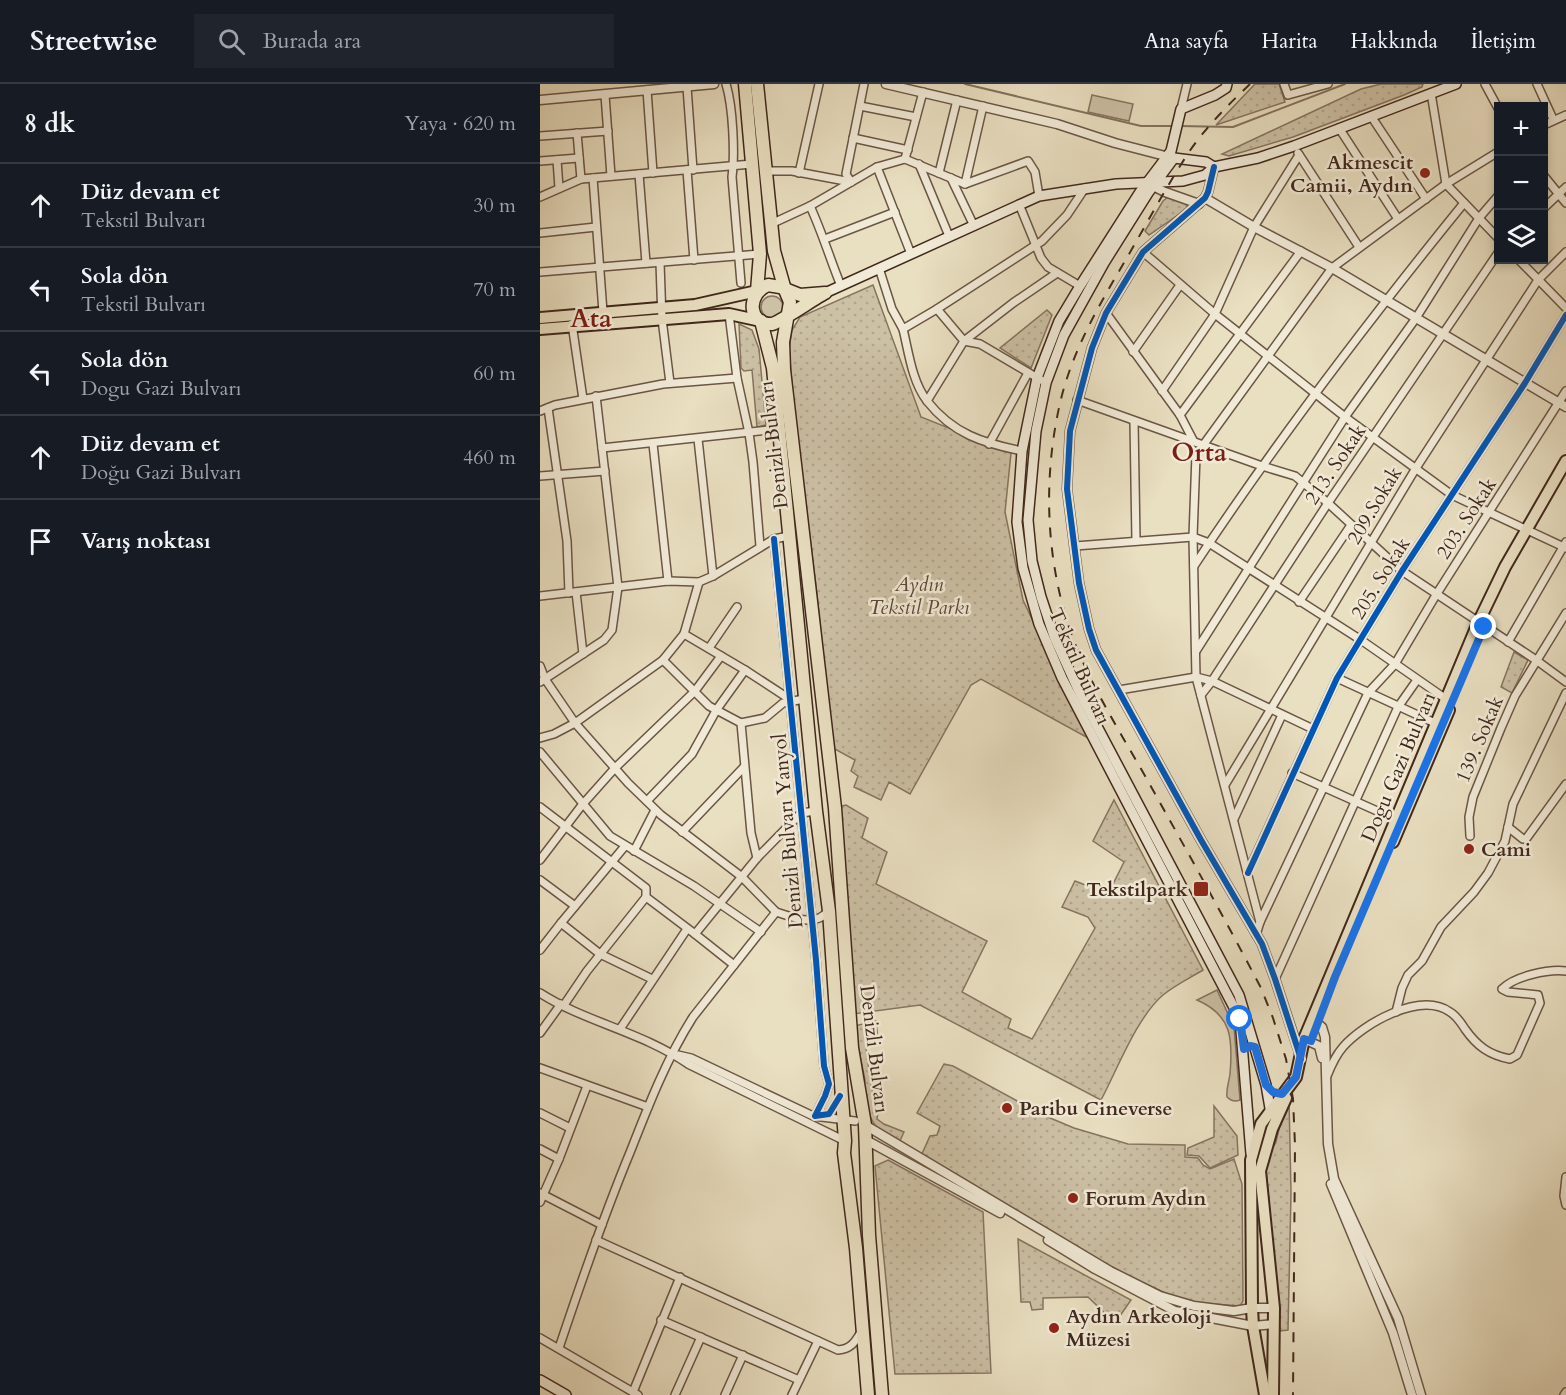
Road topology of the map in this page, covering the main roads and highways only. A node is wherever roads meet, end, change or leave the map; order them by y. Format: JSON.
{"nodes":[{"id":1,"x":1456,"y":84,"type":"edge"},
{"id":2,"x":752,"y":86,"type":"edge"},
{"id":3,"x":1227,"y":86,"type":"edge"},
{"id":4,"x":1171,"y":153,"type":"junction"},
{"id":5,"x":1214,"y":167,"type":"junction"},
{"id":6,"x":1153,"y":184,"type":"junction"},
{"id":7,"x":757,"y":291,"type":"junction"},
{"id":8,"x":785,"y":291,"type":"junction"},
{"id":9,"x":825,"y":293,"type":"junction"},
{"id":10,"x":787,"y":315,"type":"junction"},
{"id":11,"x":540,"y":318,"type":"edge"},
{"id":12,"x":571,"y":321,"type":"junction"},
{"id":13,"x":761,"y":321,"type":"junction"},
{"id":14,"x":540,"y":329,"type":"edge"},
{"id":15,"x":1042,"y":381,"type":"junction"},
{"id":16,"x":1566,"y":461,"type":"edge"},
{"id":17,"x":1566,"y":473,"type":"edge"},
{"id":18,"x":1528,"y":531,"type":"junction"},
{"id":19,"x":1481,"y":625,"type":"junction"},
{"id":20,"x":1438,"y":722,"type":"junction"},
{"id":21,"x":1398,"y":821,"type":"junction"},
{"id":22,"x":1308,"y":1040,"type":"junction"},
{"id":23,"x":1255,"y":1047,"type":"junction"},
{"id":24,"x":1244,"y":1049,"type":"junction"},
{"id":25,"x":1266,"y":1085,"type":"junction"},
{"id":26,"x":1282,"y":1094,"type":"junction"},
{"id":27,"x":1271,"y":1109,"type":"junction"},
{"id":28,"x":860,"y":1123,"type":"junction"},
{"id":29,"x":1272,"y":1129,"type":"junction"},
{"id":30,"x":843,"y":1130,"type":"junction"},
{"id":31,"x":866,"y":1140,"type":"junction"},
{"id":32,"x":1251,"y":1160,"type":"junction"},
{"id":33,"x":1271,"y":1293,"type":"junction"},
{"id":34,"x":1252,"y":1294,"type":"junction"},
{"id":35,"x":540,"y":1380,"type":"edge"},
{"id":36,"x":566,"y":1395,"type":"edge"},
{"id":37,"x":868,"y":1395,"type":"edge"},
{"id":38,"x":882,"y":1395,"type":"edge"},
{"id":39,"x":1265,"y":1395,"type":"edge"},
{"id":40,"x":1273,"y":1395,"type":"edge"}],
"edges":[{"from":1,"to":5,"type":"main road"},
{"from":2,"to":7,"type":"highway"},
{"from":2,"to":8,"type":"highway"},
{"from":3,"to":4,"type":"main road"},
{"from":4,"to":5,"type":"main road"},
{"from":4,"to":6,"type":"main road"},
{"from":5,"to":6,"type":"main road"},
{"from":6,"to":9,"type":"main road"},
{"from":6,"to":15,"type":"main road","name":"Tekstil Bulvarı"},
{"from":6,"to":15,"type":"main road","name":"Tekstil Bulvarı"},
{"from":7,"to":8,"type":"highway"},
{"from":7,"to":12,"type":"main road"},
{"from":7,"to":13,"type":"highway"},
{"from":8,"to":9,"type":"highway"},
{"from":8,"to":10,"type":"highway"},
{"from":9,"to":10,"type":"highway"},
{"from":10,"to":13,"type":"highway"},
{"from":10,"to":28,"type":"highway","name":"Denizli Bulvarı"},
{"from":11,"to":12,"type":"main road"},
{"from":12,"to":13,"type":"main road"},
{"from":12,"to":14,"type":"main road"},
{"from":13,"to":30,"type":"highway","name":"Denizli Bulvarı"},
{"from":15,"to":23,"type":"main road","name":"Tekstil Bulvarı"},
{"from":15,"to":24,"type":"main road","name":"Tekstil Bulvarı"},
{"from":16,"to":18,"type":"main road"},
{"from":17,"to":18,"type":"main road"},
{"from":18,"to":19,"type":"main road"},
{"from":19,"to":20,"type":"main road"},
{"from":19,"to":20,"type":"main road","name":"Dogu Gazi Bulvarı"},
{"from":20,"to":21,"type":"main road"},
{"from":21,"to":22,"type":"main road","name":"Dogu Gazi Bulvarı"},
{"from":21,"to":22,"type":"main road"},
{"from":22,"to":26,"type":"main road","name":"Dogu Gazi Bulvarı"},
{"from":22,"to":29,"type":"main road"},
{"from":23,"to":24,"type":"main road"},
{"from":23,"to":25,"type":"main road","name":"Tekstil Bulvarı"},
{"from":24,"to":32,"type":"main road","name":"Tekstil Bulvarı"},
{"from":25,"to":26,"type":"main road"},
{"from":25,"to":27,"type":"main road","name":"Tekstil Bulvarı"},
{"from":26,"to":27,"type":"main road","name":"Dogu Gazi Bulvarı"},
{"from":27,"to":29,"type":"main road","name":"Tekstil Bulvarı"},
{"from":27,"to":32,"type":"main road","name":"Dogu Gazi Bulvarı"},
{"from":28,"to":30,"type":"highway"},
{"from":28,"to":31,"type":"highway","name":"Denizli Bulvarı"},
{"from":29,"to":33,"type":"main road"},
{"from":30,"to":31,"type":"highway"},
{"from":30,"to":37,"type":"highway","name":"Denizli Bulvarı"},
{"from":31,"to":38,"type":"highway","name":"Denizli Bulvarı"},
{"from":32,"to":34,"type":"main road","name":"Dogu Gazi Bulvarı"},
{"from":33,"to":34,"type":"main road"},
{"from":33,"to":40,"type":"main road"},
{"from":34,"to":39,"type":"main road","name":"Dogu Gazi Bulvarı"},
{"from":35,"to":36,"type":"main road"}]}
